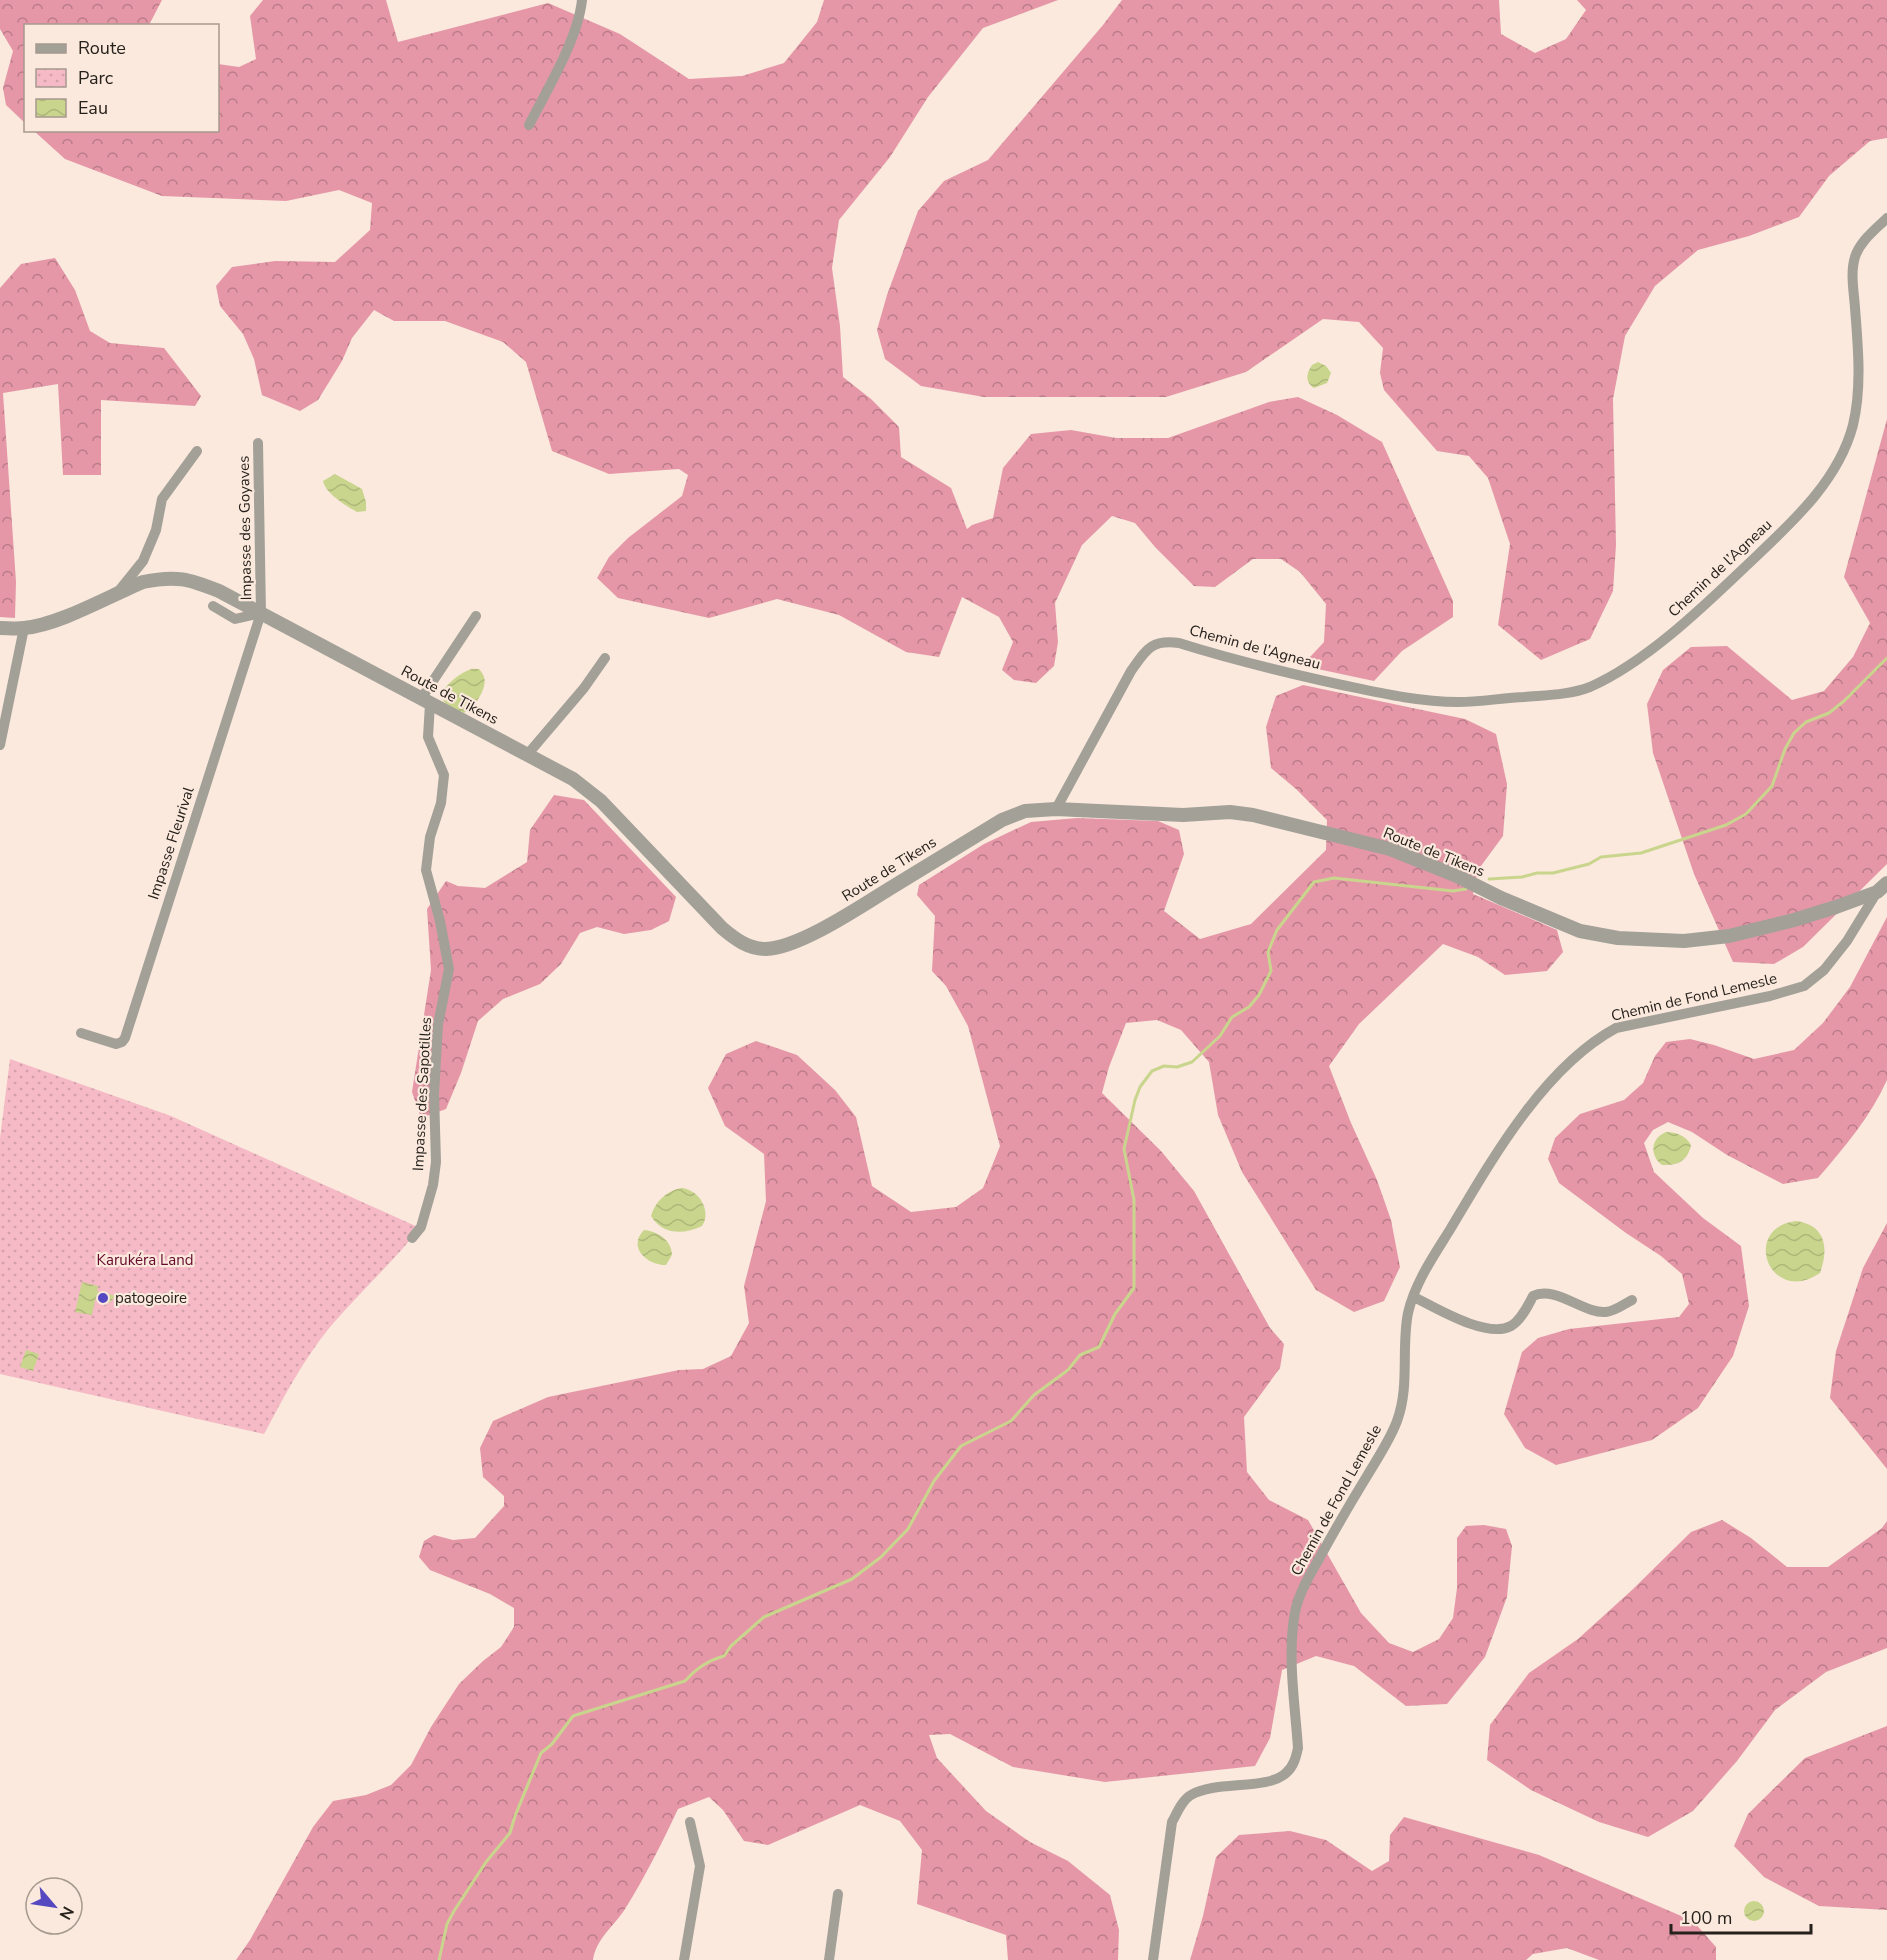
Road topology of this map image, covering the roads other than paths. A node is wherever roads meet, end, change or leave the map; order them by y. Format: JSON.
{"nodes":[{"id":1,"x":582,"y":0,"type":"edge"},
{"id":2,"x":529,"y":125,"type":"dead end"},
{"id":3,"x":1887,"y":218,"type":"edge"},
{"id":4,"x":258,"y":443,"type":"dead end"},
{"id":5,"x":197,"y":450,"type":"dead end"},
{"id":6,"x":117,"y":593,"type":"junction"},
{"id":7,"x":213,"y":606,"type":"dead end"},
{"id":8,"x":261,"y":613,"type":"junction"},
{"id":9,"x":476,"y":616,"type":"dead end"},
{"id":10,"x":0,"y":628,"type":"edge"},
{"id":11,"x":24,"y":628,"type":"junction"},
{"id":12,"x":605,"y":658,"type":"dead end"},
{"id":13,"x":425,"y":702,"type":"junction"},
{"id":14,"x":0,"y":746,"type":"edge"},
{"id":15,"x":527,"y":755,"type":"junction"},
{"id":16,"x":1056,"y":809,"type":"junction"},
{"id":17,"x":1882,"y":887,"type":"edge"},
{"id":18,"x":81,"y":1033,"type":"dead end"},
{"id":19,"x":412,"y":1238,"type":"dead end"},
{"id":20,"x":1413,"y":1297,"type":"junction"},
{"id":21,"x":1632,"y":1300,"type":"dead end"},
{"id":22,"x":690,"y":1822,"type":"dead end"},
{"id":23,"x":838,"y":1894,"type":"dead end"},
{"id":24,"x":684,"y":1960,"type":"edge"},
{"id":25,"x":829,"y":1960,"type":"edge"},
{"id":26,"x":1153,"y":1960,"type":"edge"}],
"edges":[{"from":1,"to":2,"type":"street"},
{"from":3,"to":16,"type":"street","name":"Chemin de l’Agneau"},
{"from":4,"to":8,"type":"street","name":"Impasse des Goyaves"},
{"from":5,"to":6,"type":"street"},
{"from":6,"to":8,"type":"street","name":"Route de Tikens"},
{"from":6,"to":11,"type":"street","name":"Route de Tikens"},
{"from":7,"to":8,"type":"street"},
{"from":8,"to":13,"type":"street","name":"Route de Tikens"},
{"from":8,"to":18,"type":"street","name":"Impasse Fleurival"},
{"from":9,"to":13,"type":"street"},
{"from":10,"to":11,"type":"street","name":"Route de Tikens"},
{"from":11,"to":14,"type":"street"},
{"from":12,"to":15,"type":"street"},
{"from":13,"to":15,"type":"street","name":"Route de Tikens"},
{"from":13,"to":19,"type":"street","name":"Impasse des Sapotilles"},
{"from":15,"to":16,"type":"street","name":"Route de Tikens"},
{"from":16,"to":17,"type":"street","name":"Route de Tikens"},
{"from":17,"to":20,"type":"street","name":"Chemin de Fond Lemesle"},
{"from":20,"to":21,"type":"street"},
{"from":20,"to":26,"type":"street","name":"Chemin de Fond Lemesle"},
{"from":22,"to":24,"type":"street"},
{"from":23,"to":25,"type":"street"}]}
